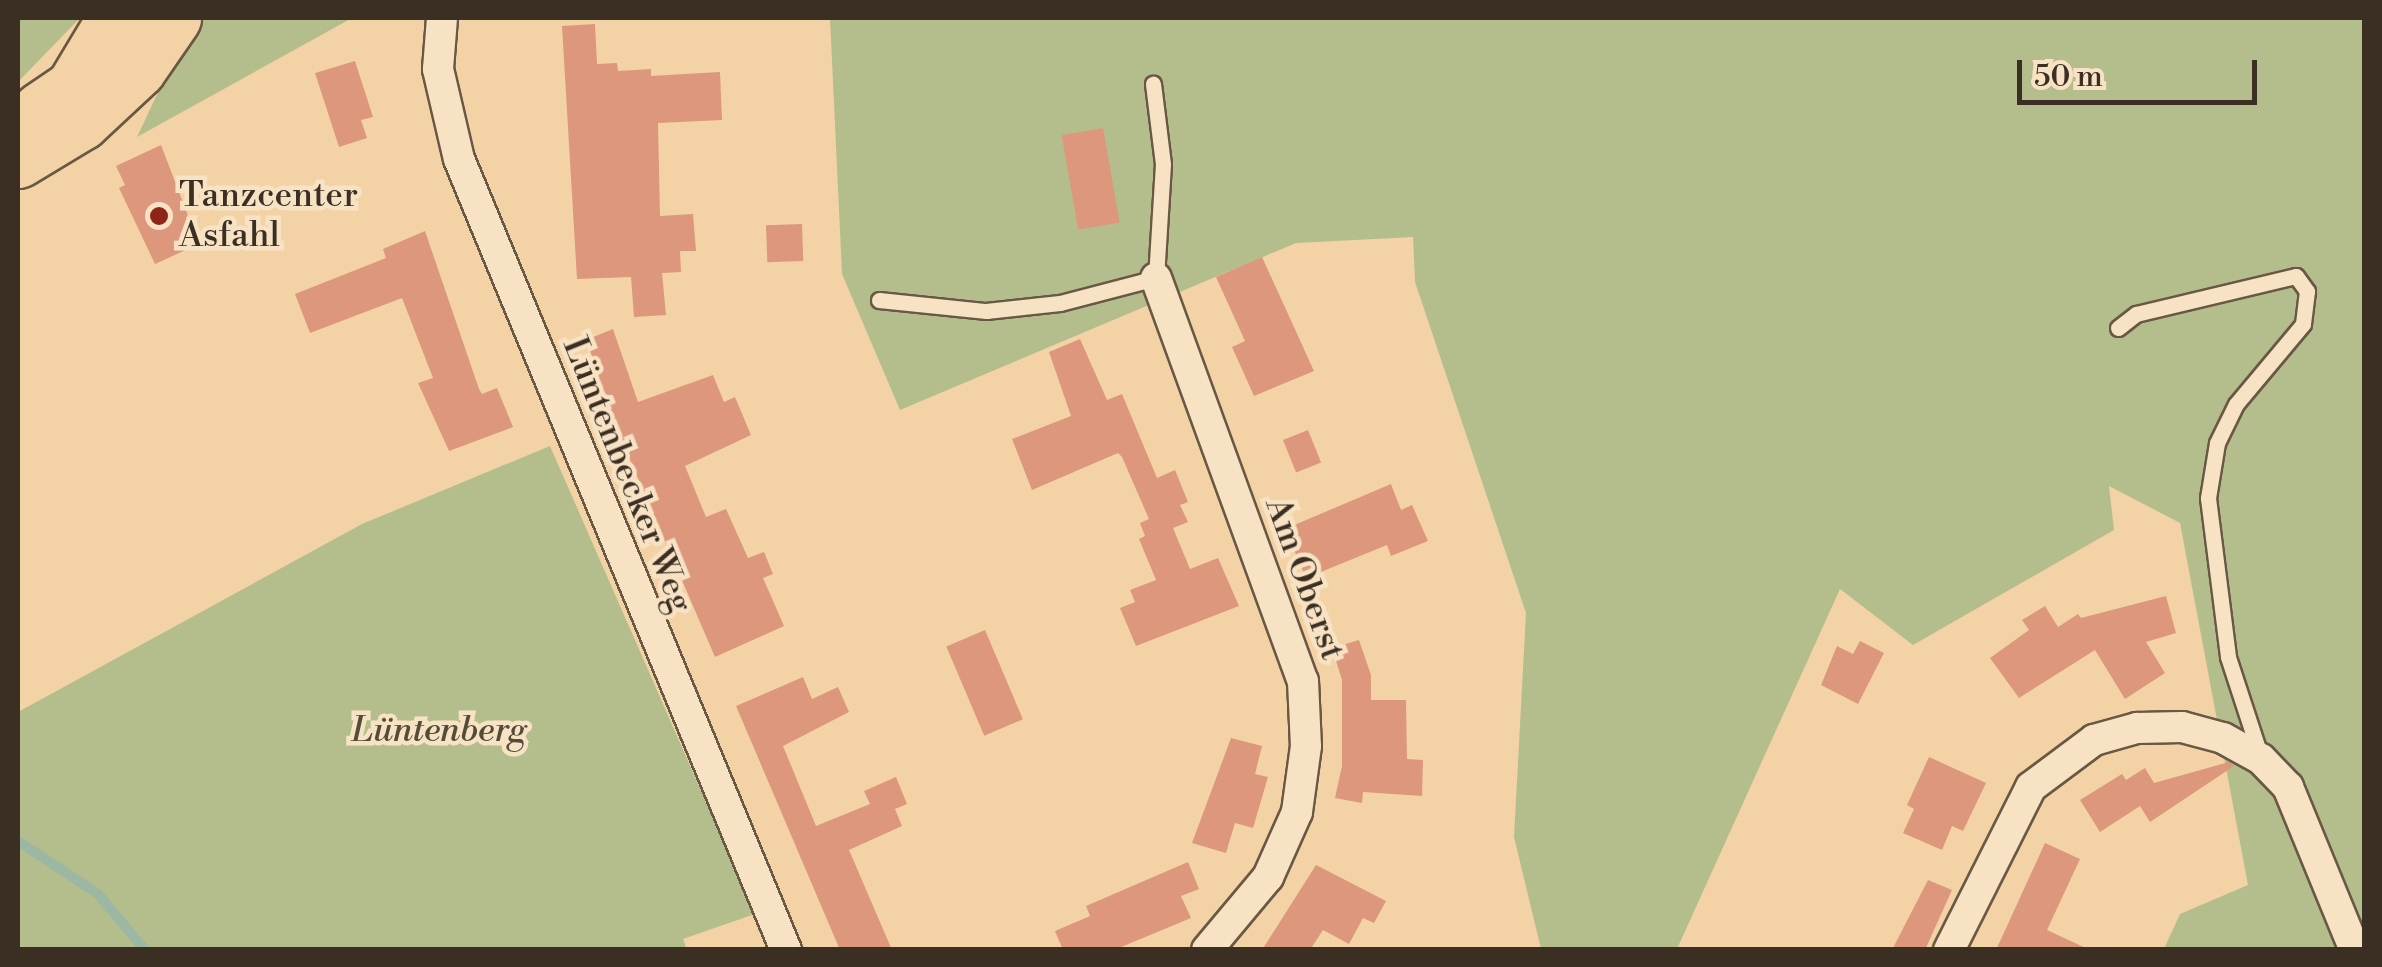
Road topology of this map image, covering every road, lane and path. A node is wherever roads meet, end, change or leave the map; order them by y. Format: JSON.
{"nodes":[{"id":1,"x":115,"y":18,"type":"edge"},
{"id":2,"x":172,"y":18,"type":"edge"},
{"id":3,"x":442,"y":18,"type":"edge"},
{"id":4,"x":1153,"y":84,"type":"dead end"},
{"id":5,"x":18,"y":123,"type":"edge"},
{"id":6,"x":18,"y":160,"type":"edge"},
{"id":7,"x":1156,"y":278,"type":"junction"},
{"id":8,"x":879,"y":300,"type":"dead end"},
{"id":9,"x":2118,"y":328,"type":"dead end"},
{"id":10,"x":2262,"y":759,"type":"junction"},
{"id":11,"x":786,"y":950,"type":"edge"},
{"id":12,"x":1207,"y":950,"type":"edge"},
{"id":13,"x":1948,"y":950,"type":"edge"},
{"id":14,"x":2355,"y":950,"type":"edge"}],
"edges":[{"from":1,"to":5,"type":"highway"},
{"from":2,"to":6,"type":"highway"},
{"from":3,"to":11,"type":"street","name":"Lüntenbecker Weg"},
{"from":4,"to":7,"type":"lane"},
{"from":7,"to":8,"type":"lane"},
{"from":7,"to":12,"type":"street","name":"Am Oberst"},
{"from":9,"to":10,"type":"lane"},
{"from":10,"to":13,"type":"street"},
{"from":10,"to":14,"type":"street"}]}
